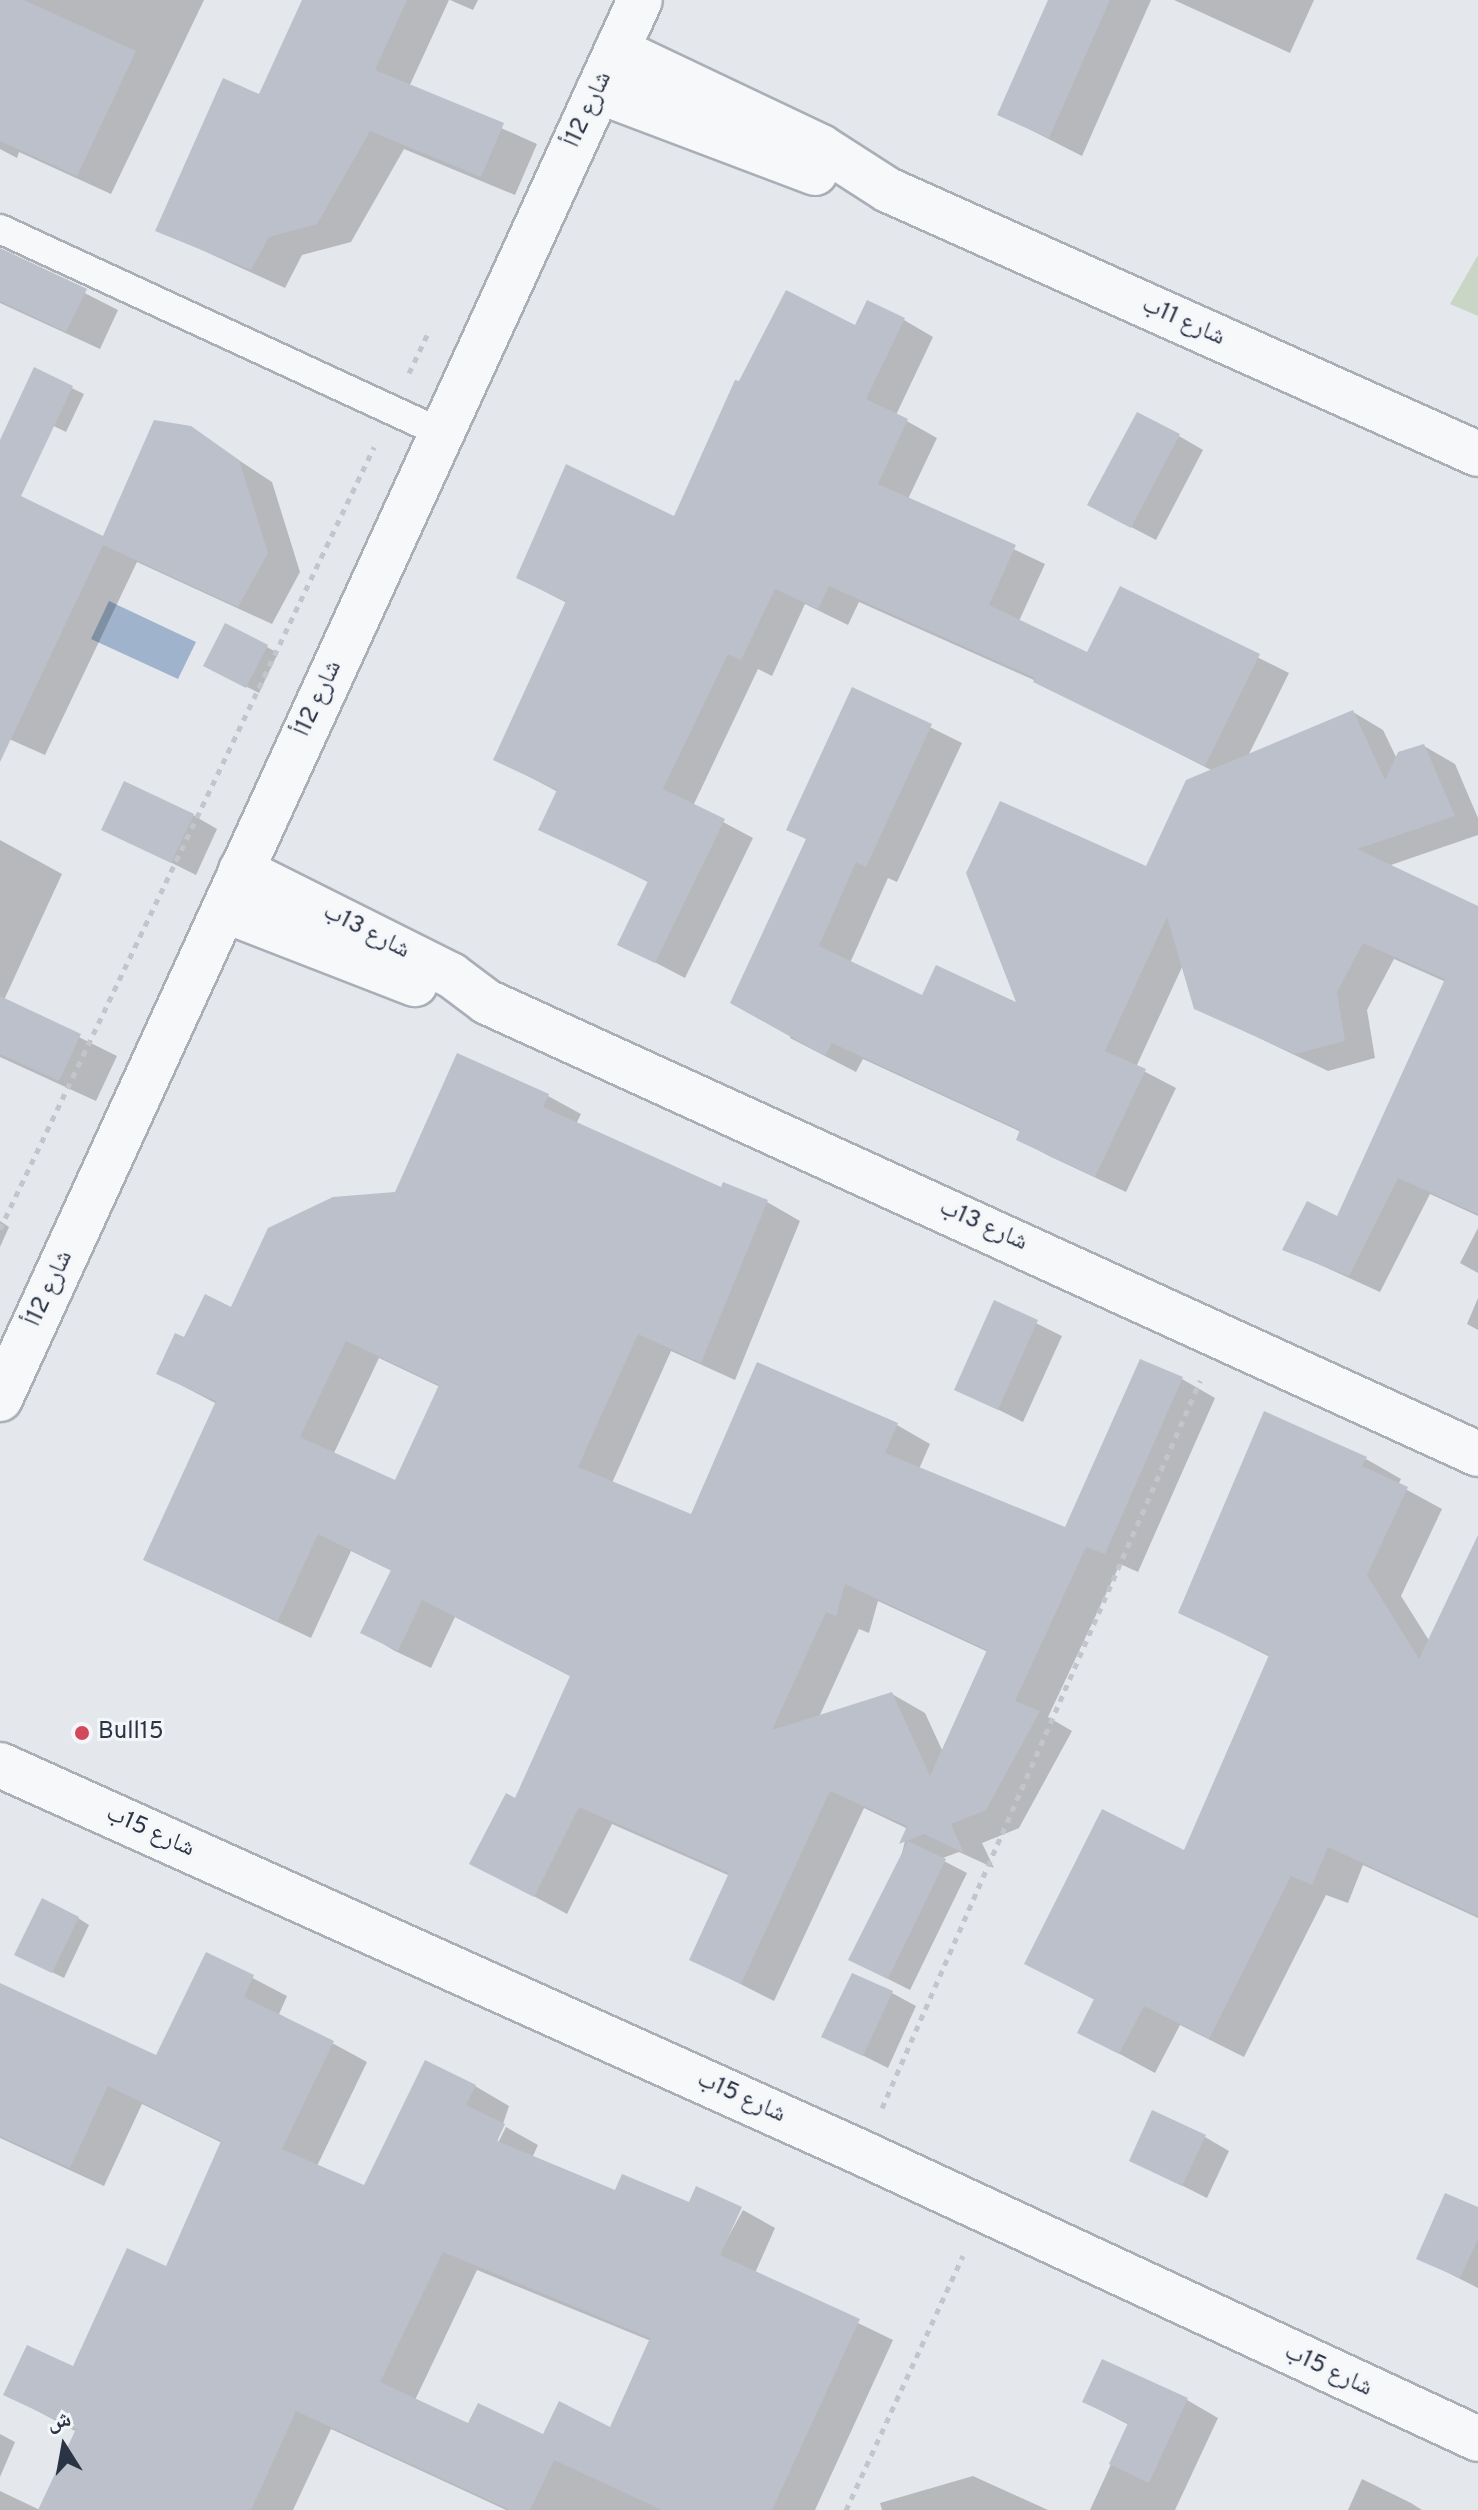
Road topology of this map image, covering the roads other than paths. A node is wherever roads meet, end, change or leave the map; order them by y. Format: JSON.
{"nodes":[{"id":1,"x":640,"y":0,"type":"edge"},
{"id":2,"x":617,"y":50,"type":"junction"},
{"id":3,"x":598,"y":91,"type":"junction"},
{"id":4,"x":888,"y":190,"type":"junction"},
{"id":5,"x":0,"y":229,"type":"edge"},
{"id":6,"x":441,"y":433,"type":"junction"},
{"id":7,"x":1478,"y":454,"type":"edge"},
{"id":8,"x":241,"y":870,"type":"junction"},
{"id":9,"x":224,"y":910,"type":"junction"},
{"id":10,"x":487,"y":1002,"type":"junction"},
{"id":11,"x":0,"y":1399,"type":"edge"},
{"id":12,"x":1478,"y":1454,"type":"edge"},
{"id":13,"x":0,"y":1765,"type":"edge"},
{"id":14,"x":1478,"y":2439,"type":"edge"}],
"edges":[{"from":1,"to":2,"type":"street","name":"شارع 12أ"},
{"from":2,"to":3,"type":"street","name":"شارع 12أ"},
{"from":2,"to":4,"type":"street","name":"شارع 11ب"},
{"from":3,"to":4,"type":"street","name":"شارع 11ب"},
{"from":3,"to":6,"type":"street","name":"شارع 12أ"},
{"from":4,"to":7,"type":"street","name":"شارع 11ب"},
{"from":5,"to":6,"type":"lane"},
{"from":6,"to":8,"type":"street","name":"شارع 12أ"},
{"from":8,"to":9,"type":"street","name":"شارع 12أ"},
{"from":8,"to":10,"type":"street","name":"شارع 13ب"},
{"from":9,"to":10,"type":"street","name":"شارع 13ب"},
{"from":9,"to":11,"type":"street","name":"شارع 12أ"},
{"from":10,"to":12,"type":"street","name":"شارع 13ب"},
{"from":13,"to":14,"type":"street","name":"شارع 15ب"}]}
